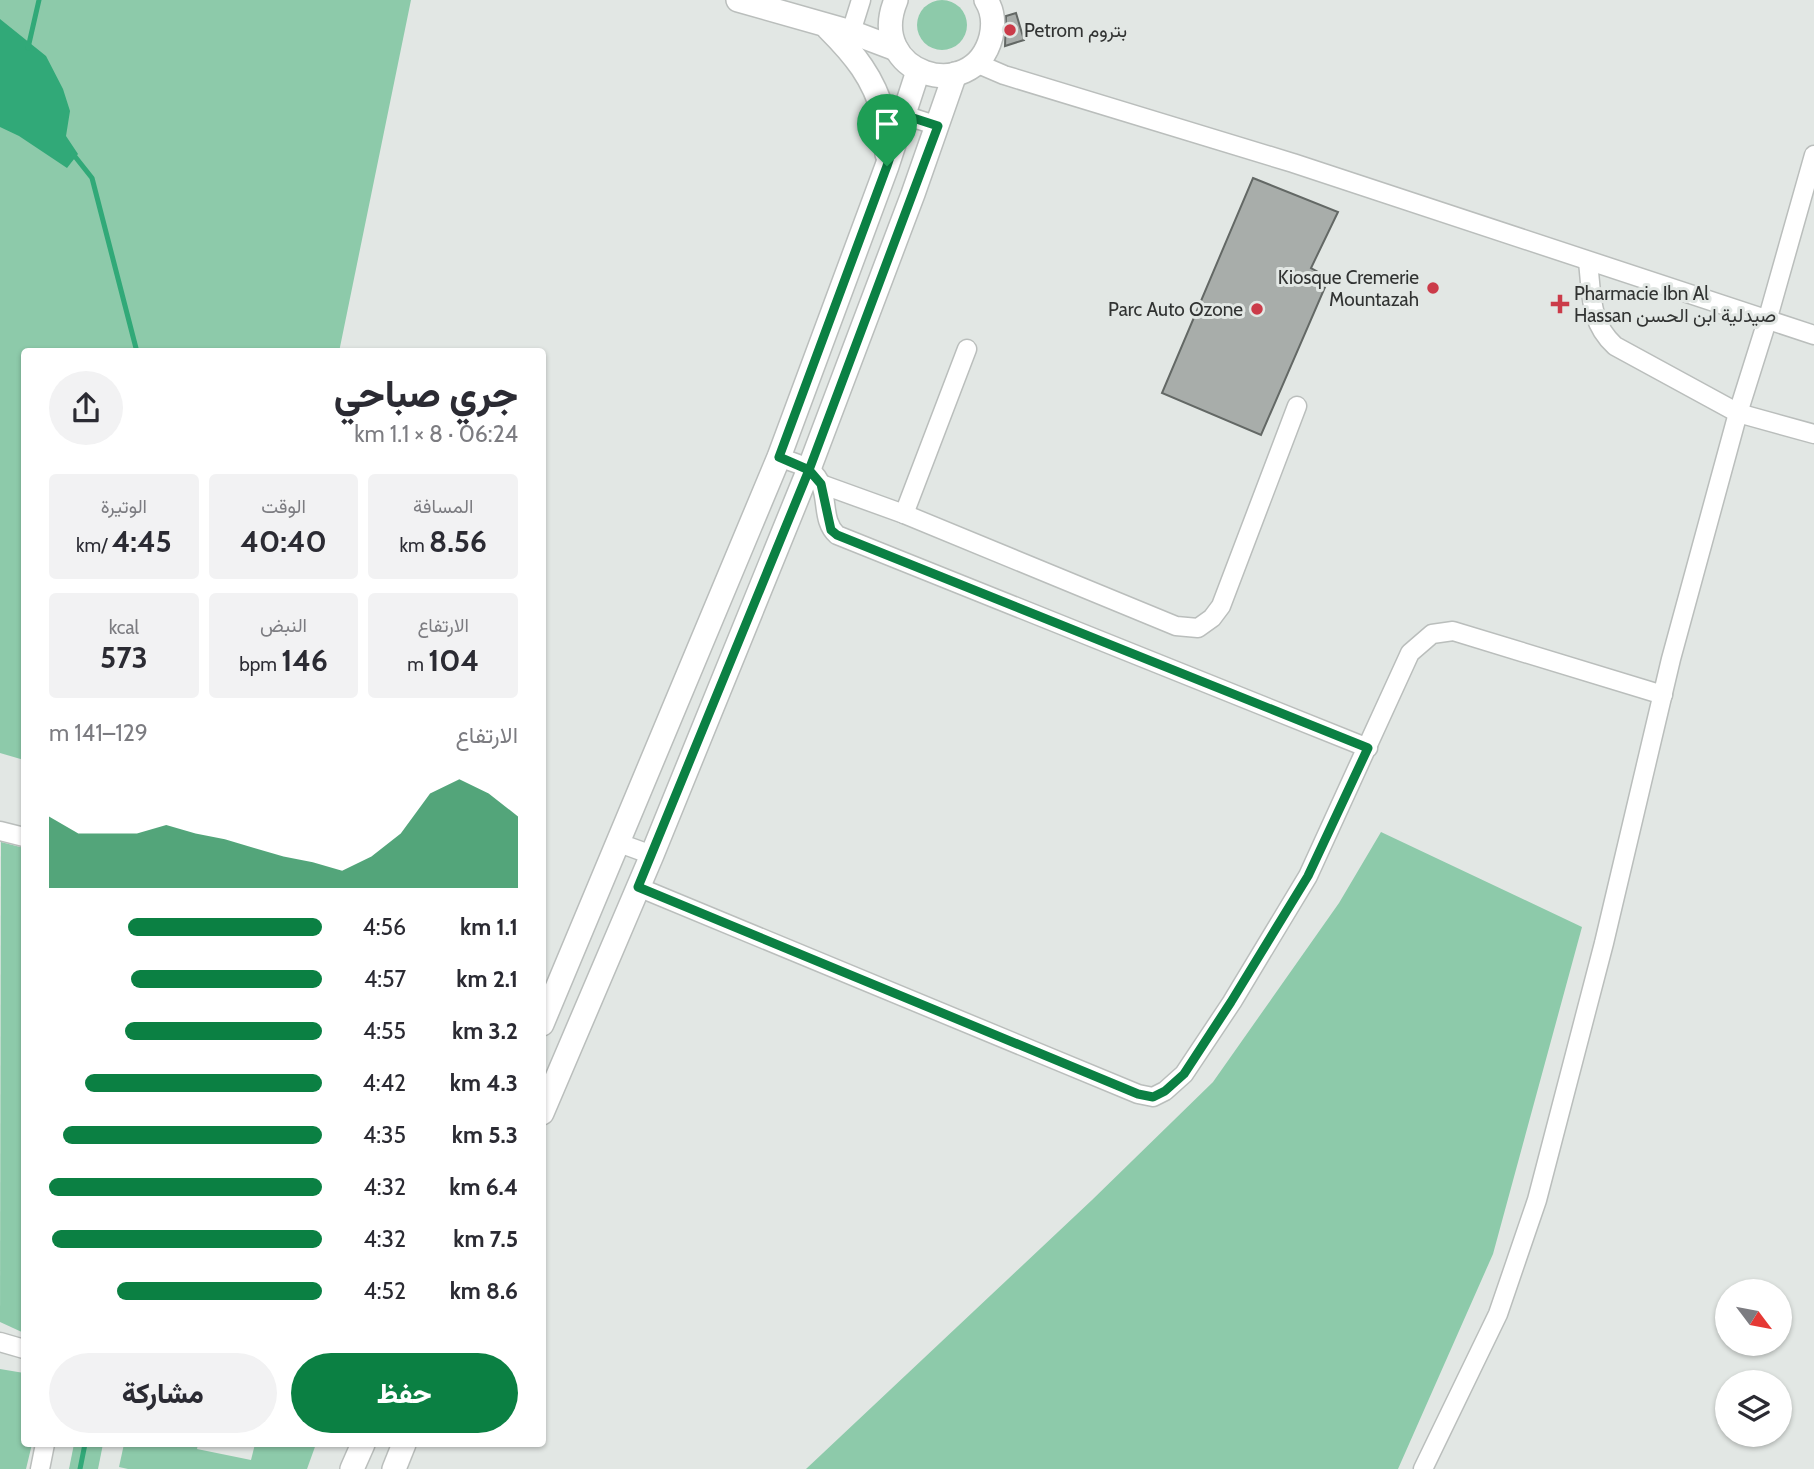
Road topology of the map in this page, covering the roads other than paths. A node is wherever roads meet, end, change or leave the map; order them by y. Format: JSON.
{"nodes":[{"id":1,"x":738,"y":0,"type":"edge"},
{"id":2,"x":860,"y":0,"type":"edge"},
{"id":3,"x":896,"y":0,"type":"edge"},
{"id":4,"x":986,"y":0,"type":"edge"},
{"id":5,"x":826,"y":25,"type":"junction"},
{"id":6,"x":850,"y":32,"type":"junction"},
{"id":7,"x":896,"y":50,"type":"junction"},
{"id":8,"x":976,"y":63,"type":"junction"},
{"id":9,"x":918,"y":71,"type":"junction"},
{"id":10,"x":956,"y":74,"type":"junction"},
{"id":11,"x":904,"y":115,"type":"junction"},
{"id":12,"x":938,"y":126,"type":"junction"},
{"id":13,"x":1814,"y":155,"type":"edge"},
{"id":14,"x":887,"y":166,"type":"junction"},
{"id":15,"x":1588,"y":262,"type":"junction"},
{"id":16,"x":1767,"y":321,"type":"junction"},
{"id":17,"x":1814,"y":335,"type":"edge"},
{"id":18,"x":967,"y":349,"type":"dead end"},
{"id":19,"x":1297,"y":406,"type":"dead end"},
{"id":20,"x":1738,"y":413,"type":"junction"},
{"id":21,"x":1814,"y":434,"type":"edge"},
{"id":22,"x":779,"y":457,"type":"junction"},
{"id":23,"x":815,"y":477,"type":"junction"},
{"id":24,"x":904,"y":514,"type":"junction"},
{"id":25,"x":1663,"y":695,"type":"junction"},
{"id":26,"x":1368,"y":748,"type":"junction"},
{"id":27,"x":0,"y":831,"type":"edge"},
{"id":28,"x":21,"y":836,"type":"edge"},
{"id":29,"x":619,"y":844,"type":"junction"},
{"id":30,"x":652,"y":855,"type":"junction"},
{"id":31,"x":638,"y":887,"type":"junction"},
{"id":32,"x":585,"y":925,"type":"junction"},
{"id":33,"x":619,"y":933,"type":"junction"},
{"id":34,"x":546,"y":1015,"type":"edge"},
{"id":35,"x":546,"y":1104,"type":"edge"},
{"id":36,"x":0,"y":1342,"type":"edge"},
{"id":37,"x":21,"y":1348,"type":"edge"},
{"id":38,"x":44,"y":1447,"type":"edge"},
{"id":39,"x":362,"y":1447,"type":"edge"},
{"id":40,"x":403,"y":1447,"type":"edge"},
{"id":41,"x":40,"y":1469,"type":"edge"},
{"id":42,"x":352,"y":1469,"type":"edge"},
{"id":43,"x":394,"y":1469,"type":"edge"},
{"id":44,"x":1423,"y":1469,"type":"edge"}],
"edges":[{"from":1,"to":5,"type":"main road"},
{"from":2,"to":6,"type":"street"},
{"from":3,"to":7,"type":"main road"},
{"from":4,"to":8,"type":"main road"},
{"from":5,"to":6,"type":"main road"},
{"from":5,"to":14,"type":"main road"},
{"from":6,"to":7,"type":"main road"},
{"from":7,"to":9,"type":"main road"},
{"from":8,"to":10,"type":"main road"},
{"from":8,"to":15,"type":"street"},
{"from":9,"to":10,"type":"main road"},
{"from":9,"to":11,"type":"main road"},
{"from":10,"to":12,"type":"main road"},
{"from":11,"to":12,"type":"street"},
{"from":11,"to":14,"type":"main road"},
{"from":12,"to":23,"type":"main road"},
{"from":13,"to":16,"type":"street"},
{"from":14,"to":22,"type":"main road"},
{"from":15,"to":16,"type":"street"},
{"from":15,"to":20,"type":"street"},
{"from":16,"to":17,"type":"street"},
{"from":16,"to":20,"type":"street"},
{"from":18,"to":24,"type":"street"},
{"from":19,"to":24,"type":"street"},
{"from":20,"to":21,"type":"street"},
{"from":20,"to":25,"type":"street"},
{"from":22,"to":23,"type":"street"},
{"from":22,"to":29,"type":"main road"},
{"from":23,"to":24,"type":"street"},
{"from":23,"to":26,"type":"street"},
{"from":23,"to":30,"type":"main road"},
{"from":25,"to":26,"type":"street"},
{"from":25,"to":44,"type":"street"},
{"from":26,"to":31,"type":"street"},
{"from":27,"to":28,"type":"street"},
{"from":29,"to":30,"type":"street"},
{"from":29,"to":32,"type":"main road"},
{"from":30,"to":31,"type":"main road"},
{"from":31,"to":33,"type":"main road"},
{"from":32,"to":33,"type":"main road"},
{"from":32,"to":34,"type":"main road"},
{"from":33,"to":35,"type":"main road"},
{"from":36,"to":37,"type":"street"},
{"from":38,"to":41,"type":"street"},
{"from":39,"to":42,"type":"main road"},
{"from":40,"to":43,"type":"main road"}]}
